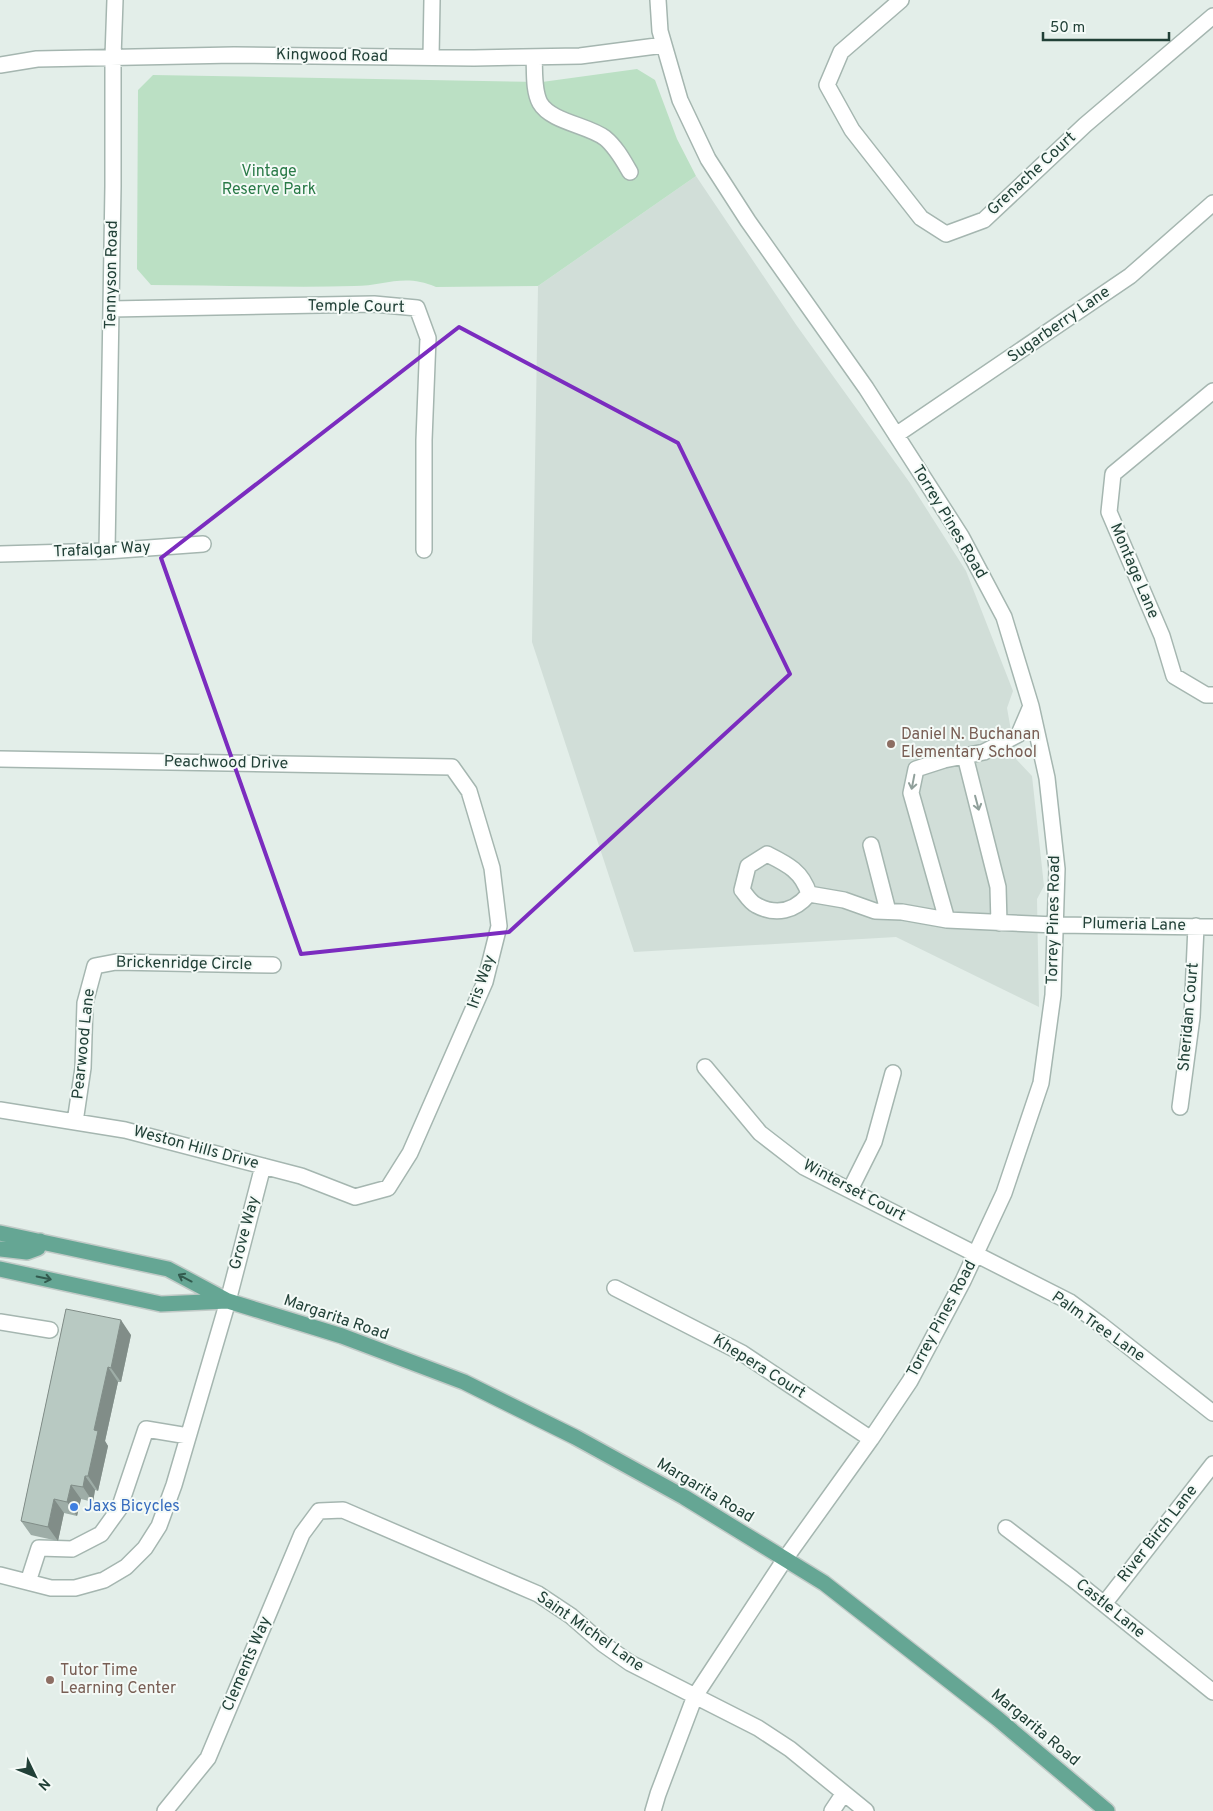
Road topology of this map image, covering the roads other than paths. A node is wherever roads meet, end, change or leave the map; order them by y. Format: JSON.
{"nodes":[{"id":1,"x":115,"y":0,"type":"edge"},
{"id":2,"x":432,"y":0,"type":"edge"},
{"id":3,"x":658,"y":0,"type":"edge"},
{"id":4,"x":901,"y":0,"type":"edge"},
{"id":5,"x":1213,"y":16,"type":"edge"},
{"id":6,"x":664,"y":45,"type":"junction"},
{"id":7,"x":113,"y":57,"type":"junction"},
{"id":8,"x":432,"y":57,"type":"junction"},
{"id":9,"x":534,"y":57,"type":"junction"},
{"id":10,"x":0,"y":65,"type":"edge"},
{"id":11,"x":630,"y":172,"type":"dead end"},
{"id":12,"x":1213,"y":202,"type":"edge"},
{"id":13,"x":111,"y":309,"type":"junction"},
{"id":14,"x":1213,"y":391,"type":"edge"},
{"id":15,"x":896,"y":435,"type":"junction"},
{"id":16,"x":203,"y":544,"type":"dead end"},
{"id":17,"x":424,"y":550,"type":"dead end"},
{"id":18,"x":108,"y":551,"type":"junction"},
{"id":19,"x":0,"y":554,"type":"edge"},
{"id":20,"x":1213,"y":695,"type":"edge"},
{"id":21,"x":1031,"y":706,"type":"junction"},
{"id":22,"x":965,"y":756,"type":"junction"},
{"id":23,"x":0,"y":759,"type":"edge"},
{"id":24,"x":452,"y":767,"type":"joint"},
{"id":25,"x":871,"y":845,"type":"dead end"},
{"id":26,"x":809,"y":894,"type":"dead end"},
{"id":27,"x":888,"y":911,"type":"junction"},
{"id":28,"x":947,"y":920,"type":"junction"},
{"id":29,"x":999,"y":922,"type":"junction"},
{"id":30,"x":1056,"y":925,"type":"junction"},
{"id":31,"x":1196,"y":926,"type":"junction"},
{"id":32,"x":1213,"y":927,"type":"edge"},
{"id":33,"x":273,"y":965,"type":"dead end"},
{"id":34,"x":95,"y":966,"type":"joint"},
{"id":35,"x":705,"y":1067,"type":"dead end"},
{"id":36,"x":893,"y":1072,"type":"dead end"},
{"id":37,"x":1180,"y":1107,"type":"dead end"},
{"id":38,"x":0,"y":1110,"type":"edge"},
{"id":39,"x":75,"y":1122,"type":"junction"},
{"id":40,"x":263,"y":1166,"type":"junction"},
{"id":41,"x":388,"y":1188,"type":"joint"},
{"id":42,"x":850,"y":1190,"type":"junction"},
{"id":43,"x":0,"y":1233,"type":"edge"},
{"id":44,"x":40,"y":1241,"type":"junction"},
{"id":45,"x":0,"y":1249,"type":"edge"},
{"id":46,"x":976,"y":1254,"type":"junction"},
{"id":47,"x":0,"y":1269,"type":"edge"},
{"id":48,"x":615,"y":1288,"type":"dead end"},
{"id":49,"x":228,"y":1300,"type":"junction"},
{"id":50,"x":0,"y":1322,"type":"edge"},
{"id":51,"x":50,"y":1330,"type":"dead end"},
{"id":52,"x":1213,"y":1413,"type":"edge"},
{"id":53,"x":188,"y":1436,"type":"junction"},
{"id":54,"x":871,"y":1439,"type":"junction"},
{"id":55,"x":1213,"y":1464,"type":"edge"},
{"id":56,"x":319,"y":1511,"type":"joint"},
{"id":57,"x":1006,"y":1528,"type":"dead end"},
{"id":58,"x":785,"y":1559,"type":"junction"},
{"id":59,"x":0,"y":1575,"type":"edge"},
{"id":60,"x":28,"y":1582,"type":"junction"},
{"id":61,"x":1104,"y":1604,"type":"junction"},
{"id":62,"x":1213,"y":1692,"type":"edge"},
{"id":63,"x":695,"y":1696,"type":"junction"},
{"id":64,"x":844,"y":1793,"type":"junction"},
{"id":65,"x":165,"y":1811,"type":"edge"},
{"id":66,"x":653,"y":1811,"type":"edge"},
{"id":67,"x":832,"y":1811,"type":"edge"},
{"id":68,"x":866,"y":1811,"type":"edge"},
{"id":69,"x":1107,"y":1811,"type":"edge"}],
"edges":[{"from":1,"to":7,"type":"street","name":"Tennyson Road"},
{"from":2,"to":8,"type":"street"},
{"from":3,"to":6,"type":"street","name":"Torrey Pines Road"},
{"from":4,"to":5,"type":"street","name":"Grenache Court"},
{"from":6,"to":9,"type":"street","name":"Kingwood Road"},
{"from":6,"to":15,"type":"street","name":"Torrey Pines Road"},
{"from":7,"to":8,"type":"street","name":"Kingwood Road"},
{"from":7,"to":10,"type":"street","name":"Kingwood Road"},
{"from":7,"to":13,"type":"street","name":"Tennyson Road"},
{"from":8,"to":9,"type":"street","name":"Kingwood Road"},
{"from":9,"to":11,"type":"street"},
{"from":12,"to":15,"type":"street","name":"Sugarberry Lane"},
{"from":13,"to":17,"type":"street","name":"Temple Court"},
{"from":13,"to":18,"type":"street","name":"Tennyson Road"},
{"from":14,"to":20,"type":"street","name":"Montage Lane"},
{"from":15,"to":21,"type":"street","name":"Torrey Pines Road"},
{"from":16,"to":18,"type":"street","name":"Trafalgar Way"},
{"from":18,"to":19,"type":"street","name":"Trafalgar Way"},
{"from":21,"to":22,"type":"street"},
{"from":21,"to":30,"type":"street","name":"Torrey Pines Road"},
{"from":22,"to":28,"type":"street","one_way":true},
{"from":22,"to":29,"type":"street","one_way":true},
{"from":23,"to":24,"type":"street","name":"Peachwood Drive"},
{"from":24,"to":41,"type":"street","name":"Iris Way"},
{"from":25,"to":27,"type":"street"},
{"from":26,"to":27,"type":"street","name":"Plumeria Lane"},
{"from":27,"to":28,"type":"street","name":"Plumeria Lane"},
{"from":28,"to":29,"type":"street","name":"Plumeria Lane"},
{"from":29,"to":30,"type":"street","name":"Plumeria Lane"},
{"from":30,"to":31,"type":"street","name":"Plumeria Lane"},
{"from":30,"to":46,"type":"street","name":"Torrey Pines Road"},
{"from":31,"to":32,"type":"street","name":"Plumeria Lane"},
{"from":31,"to":37,"type":"street","name":"Sheridan Court"},
{"from":33,"to":34,"type":"street","name":"Brickenridge Circle"},
{"from":34,"to":39,"type":"street","name":"Pearwood Lane"},
{"from":35,"to":42,"type":"street","name":"Winterset Court"},
{"from":36,"to":42,"type":"street"},
{"from":38,"to":39,"type":"street","name":"Weston Hills Drive"},
{"from":39,"to":40,"type":"street","name":"Weston Hills Drive"},
{"from":40,"to":41,"type":"street","name":"Weston Hills Drive"},
{"from":40,"to":49,"type":"street","name":"Grove Way"},
{"from":42,"to":46,"type":"street","name":"Winterset Court"},
{"from":43,"to":44,"type":"main road","name":"Margarita Road"},
{"from":44,"to":45,"type":"main road"},
{"from":49,"to":44,"type":"main road","name":"Margarita Road","one_way":true},
{"from":46,"to":52,"type":"street","name":"Palm Tree Lane"},
{"from":46,"to":54,"type":"street","name":"Torrey Pines Road"},
{"from":47,"to":49,"type":"main road","name":"Margarita Road","one_way":true},
{"from":48,"to":54,"type":"street","name":"Khepera Court"},
{"from":49,"to":53,"type":"street","name":"Grove Way"},
{"from":49,"to":58,"type":"main road","name":"Margarita Road"},
{"from":50,"to":51,"type":"street"},
{"from":53,"to":60,"type":"street","name":"Grove Way"},
{"from":53,"to":60,"type":"street"},
{"from":54,"to":58,"type":"street","name":"Torrey Pines Road"},
{"from":55,"to":61,"type":"street","name":"River Birch Lane"},
{"from":56,"to":63,"type":"street","name":"Saint Michel Lane"},
{"from":56,"to":65,"type":"street","name":"Clements Way"},
{"from":57,"to":61,"type":"street","name":"Castle Lane"},
{"from":58,"to":63,"type":"street","name":"Torrey Pines Road"},
{"from":58,"to":69,"type":"main road","name":"Margarita Road"},
{"from":59,"to":60,"type":"street","name":"Grove Way"},
{"from":61,"to":62,"type":"street","name":"Castle Lane"},
{"from":63,"to":64,"type":"street","name":"Saint Michel Lane"},
{"from":63,"to":66,"type":"street","name":"Torrey Pines Road"},
{"from":64,"to":67,"type":"street"},
{"from":64,"to":68,"type":"street","name":"Saint Michel Lane"}]}
